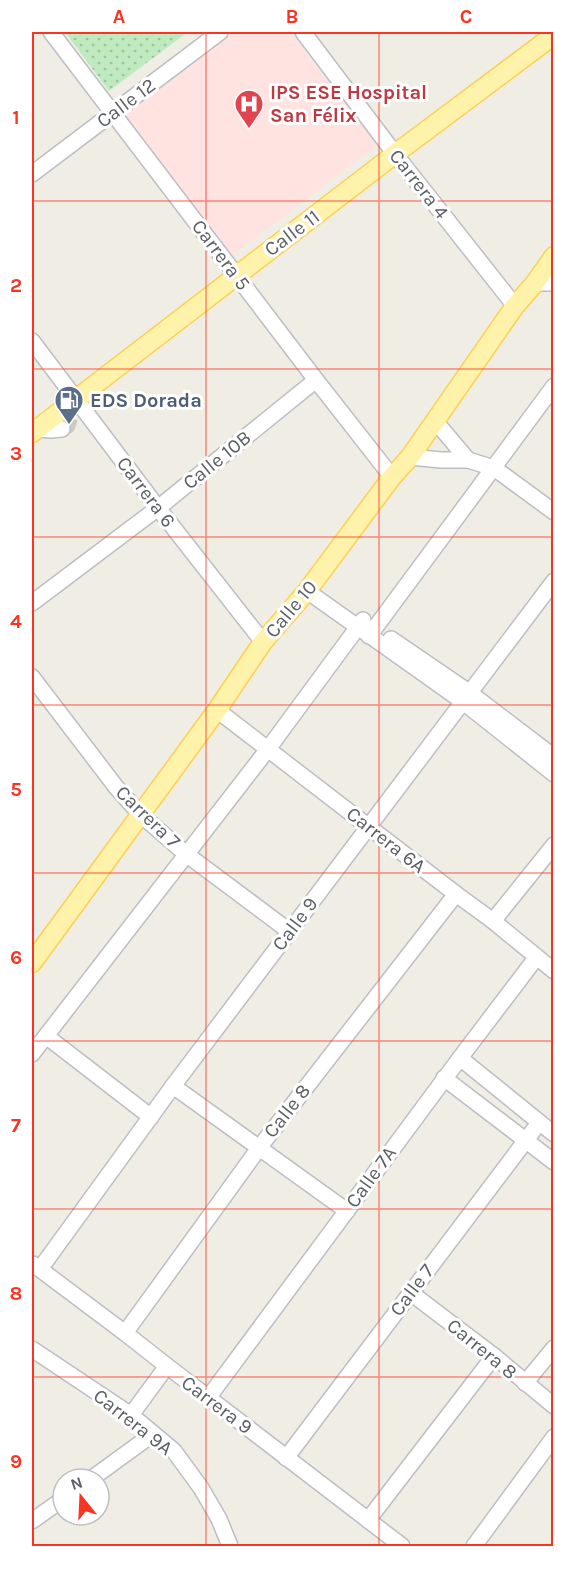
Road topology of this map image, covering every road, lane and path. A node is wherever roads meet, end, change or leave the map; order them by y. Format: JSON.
{"nodes":[{"id":1,"x":51,"y":32,"type":"edge"},
{"id":2,"x":220,"y":32,"type":"edge"},
{"id":3,"x":303,"y":32,"type":"edge"},
{"id":4,"x":554,"y":35,"type":"edge"},
{"id":5,"x":113,"y":112,"type":"junction"},
{"id":6,"x":395,"y":154,"type":"junction"},
{"id":7,"x":32,"y":174,"type":"edge"},
{"id":8,"x":554,"y":256,"type":"edge"},
{"id":9,"x":237,"y":276,"type":"junction"},
{"id":10,"x":535,"y":283,"type":"junction"},
{"id":11,"x":554,"y":284,"type":"edge"},
{"id":12,"x":515,"y":306,"type":"junction"},
{"id":13,"x":32,"y":341,"type":"edge"},
{"id":14,"x":316,"y":380,"type":"junction"},
{"id":15,"x":554,"y":387,"type":"edge"},
{"id":16,"x":70,"y":412,"type":"junction"},
{"id":17,"x":436,"y":422,"type":"junction"},
{"id":18,"x":34,"y":431,"type":"edge"},
{"id":19,"x":410,"y":457,"type":"junction"},
{"id":20,"x":468,"y":460,"type":"junction"},
{"id":21,"x":494,"y":468,"type":"junction"},
{"id":22,"x":392,"y":477,"type":"junction"},
{"id":23,"x":158,"y":508,"type":"junction"},
{"id":24,"x":554,"y":512,"type":"edge"},
{"id":25,"x":554,"y":581,"type":"edge"},
{"id":26,"x":310,"y":587,"type":"junction"},
{"id":27,"x":32,"y":603,"type":"edge"},
{"id":28,"x":367,"y":628,"type":"junction"},
{"id":29,"x":262,"y":642,"type":"junction"},
{"id":30,"x":32,"y":677,"type":"edge"},
{"id":31,"x":466,"y":697,"type":"junction"},
{"id":32,"x":217,"y":710,"type":"junction"},
{"id":33,"x":268,"y":749,"type":"junction"},
{"id":34,"x":554,"y":757,"type":"edge"},
{"id":35,"x":554,"y":774,"type":"edge"},
{"id":36,"x":140,"y":814,"type":"junction"},
{"id":37,"x":368,"y":826,"type":"junction"},
{"id":38,"x":554,"y":845,"type":"edge"},
{"id":39,"x":186,"y":854,"type":"junction"},
{"id":40,"x":456,"y":894,"type":"junction"},
{"id":41,"x":493,"y":921,"type":"junction"},
{"id":42,"x":289,"y":931,"type":"junction"},
{"id":43,"x":536,"y":958,"type":"junction"},
{"id":44,"x":32,"y":963,"type":"edge"},
{"id":45,"x":554,"y":970,"type":"edge"},
{"id":46,"x":46,"y":1036,"type":"junction"},
{"id":47,"x":32,"y":1054,"type":"edge"},
{"id":48,"x":459,"y":1058,"type":"junction"},
{"id":49,"x":444,"y":1078,"type":"junction"},
{"id":50,"x":173,"y":1086,"type":"junction"},
{"id":51,"x":151,"y":1117,"type":"junction"},
{"id":52,"x":539,"y":1123,"type":"junction"},
{"id":53,"x":554,"y":1134,"type":"edge"},
{"id":54,"x":525,"y":1140,"type":"junction"},
{"id":55,"x":259,"y":1148,"type":"junction"},
{"id":56,"x":554,"y":1162,"type":"edge"},
{"id":57,"x":346,"y":1211,"type":"junction"},
{"id":58,"x":36,"y":1266,"type":"edge"},
{"id":59,"x":411,"y":1293,"type":"junction"},
{"id":60,"x":125,"y":1333,"type":"junction"},
{"id":61,"x":554,"y":1348,"type":"edge"},
{"id":62,"x":32,"y":1349,"type":"edge"},
{"id":63,"x":494,"y":1356,"type":"junction"},
{"id":64,"x":167,"y":1366,"type":"junction"},
{"id":65,"x":525,"y":1383,"type":"junction"},
{"id":66,"x":208,"y":1398,"type":"junction"},
{"id":67,"x":554,"y":1406,"type":"edge"},
{"id":68,"x":131,"y":1415,"type":"junction"},
{"id":69,"x":153,"y":1434,"type":"junction"},
{"id":70,"x":554,"y":1437,"type":"edge"},
{"id":71,"x":286,"y":1458,"type":"junction"},
{"id":72,"x":108,"y":1467,"type":"edge"},
{"id":73,"x":51,"y":1508,"type":"edge"},
{"id":74,"x":368,"y":1520,"type":"junction"},
{"id":75,"x":32,"y":1521,"type":"edge"},
{"id":76,"x":230,"y":1546,"type":"edge"},
{"id":77,"x":402,"y":1546,"type":"edge"},
{"id":78,"x":474,"y":1546,"type":"edge"}],
"edges":[{"from":1,"to":5,"type":"street","name":"Carrera 5"},
{"from":2,"to":5,"type":"street","name":"Calle 12"},
{"from":3,"to":6,"type":"street","name":"Carrera 4"},
{"from":4,"to":6,"type":"main road","name":"Calle 11"},
{"from":5,"to":7,"type":"street","name":"Calle 12"},
{"from":5,"to":9,"type":"street","name":"Carrera 5"},
{"from":6,"to":9,"type":"main road","name":"Calle 11"},
{"from":6,"to":12,"type":"street","name":"Carrera 4"},
{"from":8,"to":10,"type":"main road","name":"Calle 10"},
{"from":9,"to":14,"type":"street","name":"Carrera 5"},
{"from":9,"to":16,"type":"main road","name":"Calle 11"},
{"from":10,"to":11,"type":"street"},
{"from":10,"to":12,"type":"main road","name":"Calle 10"},
{"from":12,"to":17,"type":"main road","name":"Calle 10"},
{"from":13,"to":16,"type":"street","name":"Carrera 6"},
{"from":14,"to":22,"type":"street","name":"Carrera 5"},
{"from":14,"to":23,"type":"street","name":"Calle 10B"},
{"from":15,"to":21,"type":"street"},
{"from":16,"to":18,"type":"main road","name":"Calle 11"},
{"from":16,"to":18,"type":"street"},
{"from":16,"to":23,"type":"street","name":"Carrera 6"},
{"from":17,"to":19,"type":"main road","name":"Calle 10"},
{"from":17,"to":20,"type":"street"},
{"from":19,"to":20,"type":"street"},
{"from":19,"to":22,"type":"main road","name":"Calle 10"},
{"from":20,"to":21,"type":"street"},
{"from":21,"to":24,"type":"street"},
{"from":21,"to":28,"type":"street"},
{"from":22,"to":26,"type":"main road","name":"Calle 10"},
{"from":23,"to":27,"type":"street","name":"Calle 10B"},
{"from":23,"to":29,"type":"street","name":"Carrera 6"},
{"from":25,"to":31,"type":"street","name":"Calle 9"},
{"from":26,"to":28,"type":"street"},
{"from":26,"to":29,"type":"main road","name":"Calle 10"},
{"from":28,"to":31,"type":"street"},
{"from":28,"to":33,"type":"street"},
{"from":29,"to":32,"type":"main road","name":"Calle 10"},
{"from":30,"to":36,"type":"street","name":"Carrera 7"},
{"from":31,"to":34,"type":"street"},
{"from":31,"to":35,"type":"street"},
{"from":31,"to":37,"type":"street","name":"Calle 9"},
{"from":32,"to":33,"type":"street","name":"Carrera 6A"},
{"from":32,"to":36,"type":"main road","name":"Calle 10"},
{"from":33,"to":37,"type":"street","name":"Carrera 6A"},
{"from":33,"to":39,"type":"street"},
{"from":36,"to":39,"type":"street","name":"Carrera 7"},
{"from":36,"to":44,"type":"main road","name":"Calle 10"},
{"from":37,"to":40,"type":"street","name":"Carrera 6A"},
{"from":37,"to":42,"type":"street","name":"Calle 9"},
{"from":38,"to":41,"type":"street"},
{"from":39,"to":42,"type":"street","name":"Carrera 7"},
{"from":39,"to":46,"type":"street"},
{"from":40,"to":41,"type":"street","name":"Carrera 6A"},
{"from":40,"to":55,"type":"street","name":"Calle 8"},
{"from":41,"to":43,"type":"street","name":"Carrera 6A"},
{"from":42,"to":50,"type":"street","name":"Calle 9"},
{"from":43,"to":45,"type":"street","name":"Carrera 6A"},
{"from":43,"to":48,"type":"street","name":"Calle 7A"},
{"from":46,"to":47,"type":"street"},
{"from":46,"to":51,"type":"street"},
{"from":48,"to":49,"type":"street","name":"Calle 7A"},
{"from":48,"to":52,"type":"street"},
{"from":49,"to":54,"type":"street"},
{"from":49,"to":57,"type":"street","name":"Calle 7A"},
{"from":50,"to":51,"type":"street","name":"Calle 9"},
{"from":50,"to":55,"type":"street"},
{"from":51,"to":58,"type":"street","name":"Calle 9"},
{"from":52,"to":53,"type":"street"},
{"from":52,"to":54,"type":"street","name":"Calle 7"},
{"from":54,"to":56,"type":"street"},
{"from":54,"to":59,"type":"street","name":"Calle 7"},
{"from":55,"to":57,"type":"street"},
{"from":55,"to":60,"type":"street","name":"Calle 8"},
{"from":57,"to":66,"type":"street","name":"Calle 7A"},
{"from":58,"to":60,"type":"street","name":"Carrera 9"},
{"from":59,"to":63,"type":"street","name":"Carrera 8"},
{"from":59,"to":71,"type":"street","name":"Calle 7"},
{"from":60,"to":64,"type":"street","name":"Carrera 9"},
{"from":61,"to":65,"type":"street"},
{"from":62,"to":68,"type":"street","name":"Carrera 9A"},
{"from":63,"to":65,"type":"street","name":"Carrera 8"},
{"from":63,"to":74,"type":"street"},
{"from":64,"to":66,"type":"street","name":"Carrera 9"},
{"from":64,"to":68,"type":"street"},
{"from":65,"to":67,"type":"street","name":"Carrera 8"},
{"from":66,"to":71,"type":"street","name":"Carrera 9"},
{"from":68,"to":69,"type":"street","name":"Carrera 9A"},
{"from":69,"to":72,"type":"street"},
{"from":69,"to":76,"type":"street","name":"Carrera 9A"},
{"from":70,"to":78,"type":"street"},
{"from":71,"to":74,"type":"street","name":"Carrera 9"},
{"from":73,"to":75,"type":"street"},
{"from":74,"to":77,"type":"street","name":"Carrera 9"}]}
